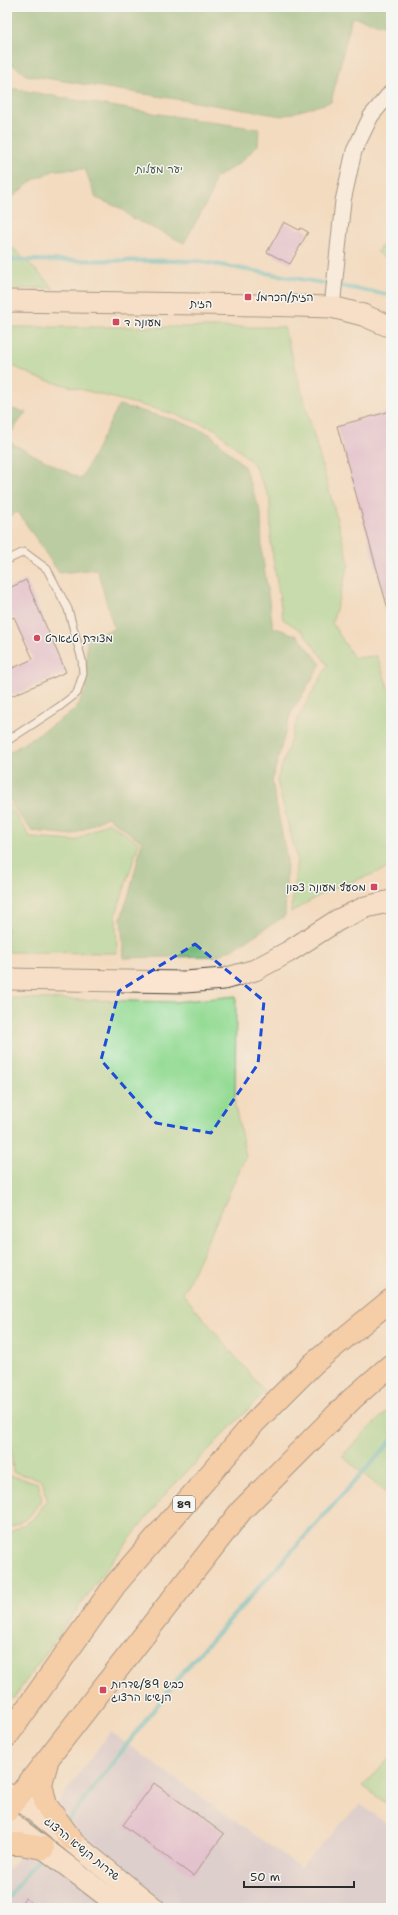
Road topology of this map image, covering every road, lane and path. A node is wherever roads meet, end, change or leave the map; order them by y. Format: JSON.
{"nodes":[{"id":1,"x":391,"y":92,"type":"edge"},
{"id":2,"x":7,"y":301,"type":"edge"},
{"id":3,"x":332,"y":307,"type":"junction"},
{"id":4,"x":391,"y":327,"type":"edge"},
{"id":5,"x":7,"y":560,"type":"edge"},
{"id":6,"x":7,"y":741,"type":"edge"},
{"id":7,"x":391,"y":901,"type":"edge"},
{"id":8,"x":7,"y":979,"type":"edge"},
{"id":9,"x":391,"y":1300,"type":"edge"},
{"id":10,"x":391,"y":1365,"type":"edge"},
{"id":11,"x":7,"y":1736,"type":"edge"},
{"id":12,"x":48,"y":1758,"type":"junction"},
{"id":13,"x":11,"y":1801,"type":"edge"},
{"id":14,"x":7,"y":1820,"type":"edge"},
{"id":15,"x":71,"y":1839,"type":"junction"},
{"id":16,"x":7,"y":1844,"type":"edge"},
{"id":17,"x":43,"y":1848,"type":"junction"},
{"id":18,"x":122,"y":1908,"type":"edge"},
{"id":19,"x":154,"y":1908,"type":"edge"}],
"edges":[{"from":1,"to":3,"type":"street"},
{"from":2,"to":3,"type":"street","name":"הזית"},
{"from":3,"to":4,"type":"street","name":"הזית"},
{"from":5,"to":6,"type":"lane"},
{"from":7,"to":8,"type":"street"},
{"from":9,"to":11,"type":"highway","number":"89"},
{"from":10,"to":12,"type":"highway"},
{"from":12,"to":13,"type":"highway"},
{"from":12,"to":15,"type":"highway"},
{"from":13,"to":15,"type":"street","name":"שדרות הנשיא הרצוג"},
{"from":14,"to":17,"type":"street","name":"שדרות הנשיא הרצוג"},
{"from":15,"to":19,"type":"street","name":"שדרות הנשיא הרצוג"},
{"from":16,"to":17,"type":"highway"},
{"from":17,"to":18,"type":"street","name":"שדרות הנשיא הרצוג"}]}
